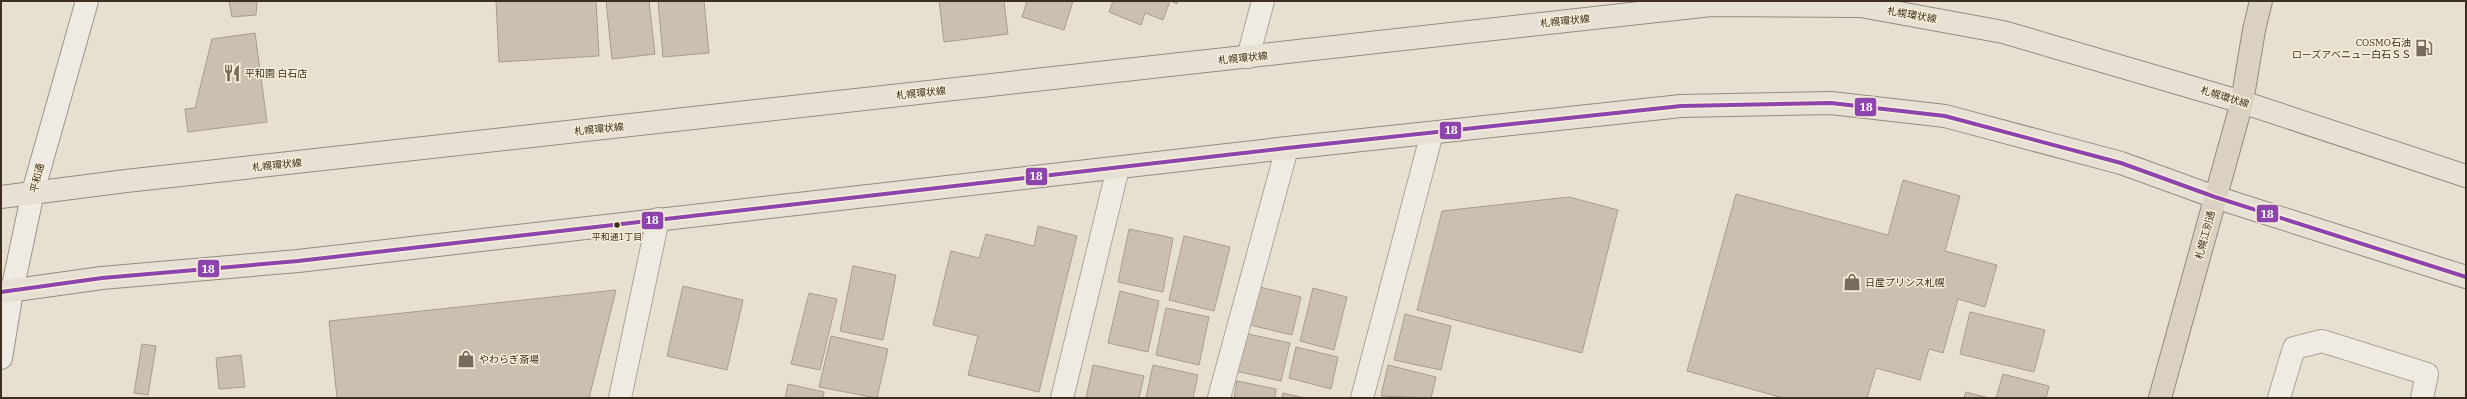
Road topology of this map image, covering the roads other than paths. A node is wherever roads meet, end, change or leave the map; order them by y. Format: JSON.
{"nodes":[{"id":1,"x":87,"y":1,"type":"edge"},
{"id":2,"x":1263,"y":1,"type":"edge"},
{"id":3,"x":2261,"y":1,"type":"edge"},
{"id":4,"x":1248,"y":57,"type":"junction"},
{"id":5,"x":2242,"y":102,"type":"junction"},
{"id":6,"x":1432,"y":133,"type":"junction"},
{"id":7,"x":1287,"y":148,"type":"junction"},
{"id":8,"x":1118,"y":168,"type":"junction"},
{"id":9,"x":2466,"y":176,"type":"edge"},
{"id":10,"x":33,"y":192,"type":"junction"},
{"id":11,"x":1,"y":197,"type":"edge"},
{"id":12,"x":2215,"y":197,"type":"junction"},
{"id":13,"x":658,"y":219,"type":"junction"},
{"id":14,"x":2466,"y":277,"type":"edge"},
{"id":15,"x":6,"y":292,"type":"edge"},
{"id":16,"x":1,"y":358,"type":"edge"},
{"id":17,"x":620,"y":398,"type":"edge"},
{"id":18,"x":1062,"y":398,"type":"edge"},
{"id":19,"x":1218,"y":398,"type":"edge"},
{"id":20,"x":1362,"y":398,"type":"edge"},
{"id":21,"x":2160,"y":398,"type":"edge"},
{"id":22,"x":2279,"y":398,"type":"edge"},
{"id":23,"x":2422,"y":398,"type":"edge"}],
"edges":[{"from":1,"to":10,"type":"street","name":"平和通"},
{"from":2,"to":4,"type":"street"},
{"from":3,"to":5,"type":"highway","name":"札幌江別通"},
{"from":4,"to":5,"type":"main road","name":"札幌環状線"},
{"from":4,"to":10,"type":"main road","name":"札幌環状線"},
{"from":5,"to":9,"type":"main road","name":"札幌環状線"},
{"from":5,"to":12,"type":"highway","name":"札幌江別通"},
{"from":6,"to":7,"type":"main road"},
{"from":6,"to":12,"type":"main road"},
{"from":6,"to":20,"type":"street"},
{"from":7,"to":8,"type":"main road"},
{"from":7,"to":19,"type":"street"},
{"from":8,"to":13,"type":"main road"},
{"from":8,"to":18,"type":"street"},
{"from":10,"to":11,"type":"main road","name":"札幌環状線"},
{"from":10,"to":15,"type":"street","name":"平和通"},
{"from":12,"to":14,"type":"main road"},
{"from":12,"to":21,"type":"highway","name":"札幌江別通"},
{"from":13,"to":15,"type":"main road"},
{"from":13,"to":17,"type":"street"},
{"from":15,"to":16,"type":"street","name":"平和通"},
{"from":22,"to":23,"type":"street"}]}
